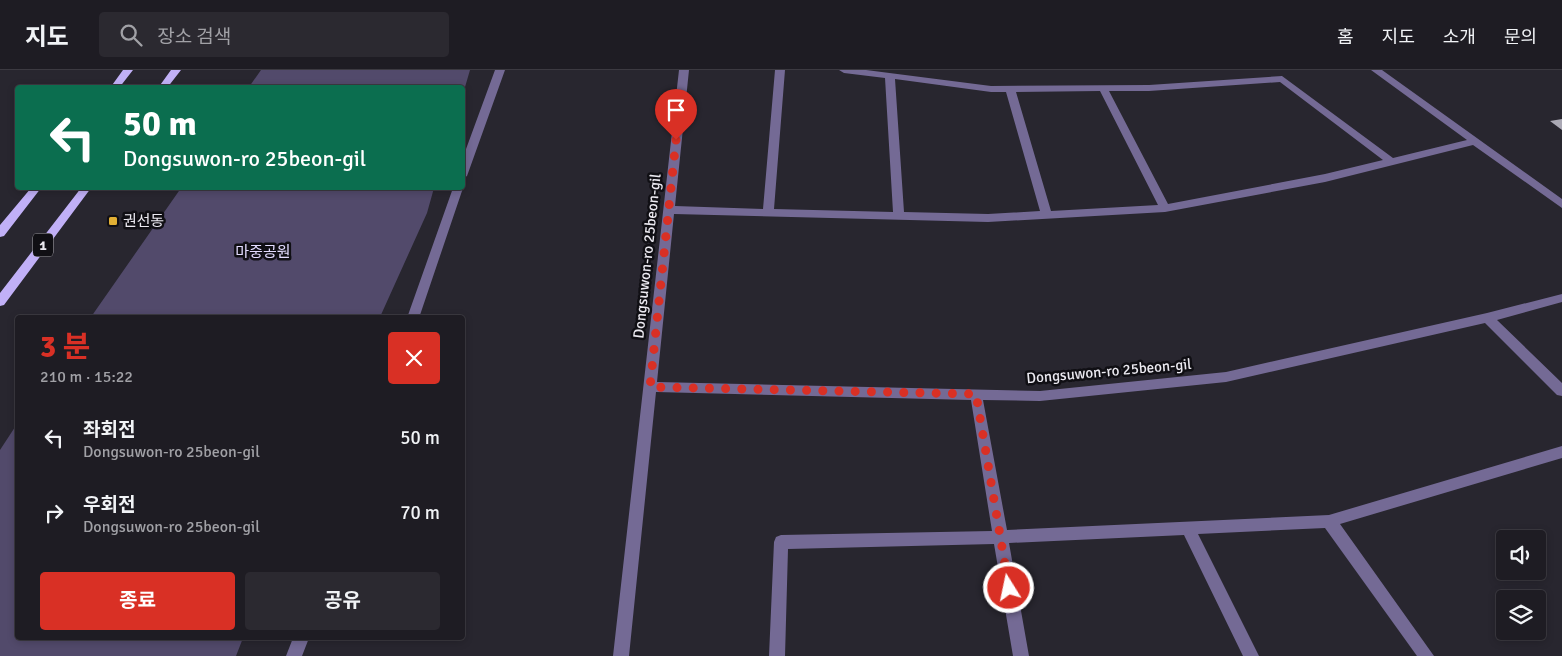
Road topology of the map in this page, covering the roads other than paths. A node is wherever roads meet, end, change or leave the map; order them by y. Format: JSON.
{"nodes":[{"id":1,"x":128,"y":70,"type":"edge"},
{"id":2,"x":176,"y":70,"type":"edge"},
{"id":3,"x":500,"y":70,"type":"edge"},
{"id":4,"x":684,"y":70,"type":"edge"},
{"id":5,"x":780,"y":70,"type":"edge"},
{"id":6,"x":844,"y":70,"type":"edge"},
{"id":7,"x":1376,"y":70,"type":"edge"},
{"id":8,"x":890,"y":76,"type":"junction"},
{"id":9,"x":116,"y":85,"type":"edge"},
{"id":10,"x":164,"y":85,"type":"edge"},
{"id":11,"x":1010,"y":88,"type":"junction"},
{"id":12,"x":1103,"y":88,"type":"junction"},
{"id":13,"x":1476,"y":141,"type":"junction"},
{"id":14,"x":1392,"y":162,"type":"junction"},
{"id":15,"x":465,"y":168,"type":"edge"},
{"id":16,"x":34,"y":190,"type":"edge"},
{"id":17,"x":84,"y":190,"type":"edge"},
{"id":18,"x":457,"y":190,"type":"edge"},
{"id":19,"x":1562,"y":204,"type":"edge"},
{"id":20,"x":1165,"y":208,"type":"junction"},
{"id":21,"x":668,"y":210,"type":"junction"},
{"id":22,"x":768,"y":212,"type":"junction"},
{"id":23,"x":1047,"y":214,"type":"junction"},
{"id":24,"x":899,"y":216,"type":"junction"},
{"id":25,"x":0,"y":233,"type":"edge"},
{"id":26,"x":1562,"y":298,"type":"edge"},
{"id":27,"x":0,"y":302,"type":"edge"},
{"id":28,"x":414,"y":315,"type":"edge"},
{"id":29,"x":1487,"y":318,"type":"junction"},
{"id":30,"x":650,"y":387,"type":"junction"},
{"id":31,"x":1562,"y":391,"type":"edge"},
{"id":32,"x":976,"y":394,"type":"junction"},
{"id":33,"x":1562,"y":452,"type":"edge"},
{"id":34,"x":1329,"y":521,"type":"junction"},
{"id":35,"x":1188,"y":528,"type":"junction"},
{"id":36,"x":1000,"y":537,"type":"junction"},
{"id":37,"x":300,"y":640,"type":"edge"},
{"id":38,"x":294,"y":656,"type":"edge"},
{"id":39,"x":621,"y":656,"type":"edge"},
{"id":40,"x":777,"y":656,"type":"edge"},
{"id":41,"x":1021,"y":656,"type":"edge"},
{"id":42,"x":1251,"y":656,"type":"edge"},
{"id":43,"x":1426,"y":656,"type":"edge"}],
"edges":[{"from":1,"to":9,"type":"main road"},
{"from":2,"to":10,"type":"main road"},
{"from":3,"to":15,"type":"street"},
{"from":4,"to":21,"type":"street","name":"Dongsuwon-ro 25beon-gil"},
{"from":5,"to":22,"type":"street"},
{"from":6,"to":8,"type":"street"},
{"from":7,"to":13,"type":"street"},
{"from":8,"to":11,"type":"street"},
{"from":8,"to":24,"type":"street"},
{"from":11,"to":12,"type":"street"},
{"from":11,"to":23,"type":"street"},
{"from":12,"to":14,"type":"street"},
{"from":12,"to":20,"type":"street"},
{"from":13,"to":14,"type":"street"},
{"from":13,"to":19,"type":"street"},
{"from":14,"to":20,"type":"street"},
{"from":16,"to":25,"type":"main road"},
{"from":17,"to":27,"type":"main road","number":"1"},
{"from":18,"to":28,"type":"street"},
{"from":20,"to":23,"type":"street"},
{"from":21,"to":22,"type":"street"},
{"from":21,"to":30,"type":"street","name":"Dongsuwon-ro 25beon-gil"},
{"from":22,"to":24,"type":"street"},
{"from":23,"to":24,"type":"street"},
{"from":26,"to":29,"type":"street","name":"Dongsuwon-ro 25beon-gil"},
{"from":29,"to":31,"type":"street"},
{"from":29,"to":32,"type":"street","name":"Dongsuwon-ro 25beon-gil"},
{"from":30,"to":32,"type":"street","name":"Dongsuwon-ro 25beon-gil"},
{"from":30,"to":39,"type":"street","name":"Dongsuwon-ro 25beon-gil"},
{"from":32,"to":36,"type":"street"},
{"from":33,"to":34,"type":"street"},
{"from":34,"to":35,"type":"street"},
{"from":34,"to":43,"type":"street"},
{"from":35,"to":36,"type":"street"},
{"from":35,"to":42,"type":"street"},
{"from":36,"to":40,"type":"street"},
{"from":36,"to":41,"type":"street"},
{"from":37,"to":38,"type":"street"}]}
